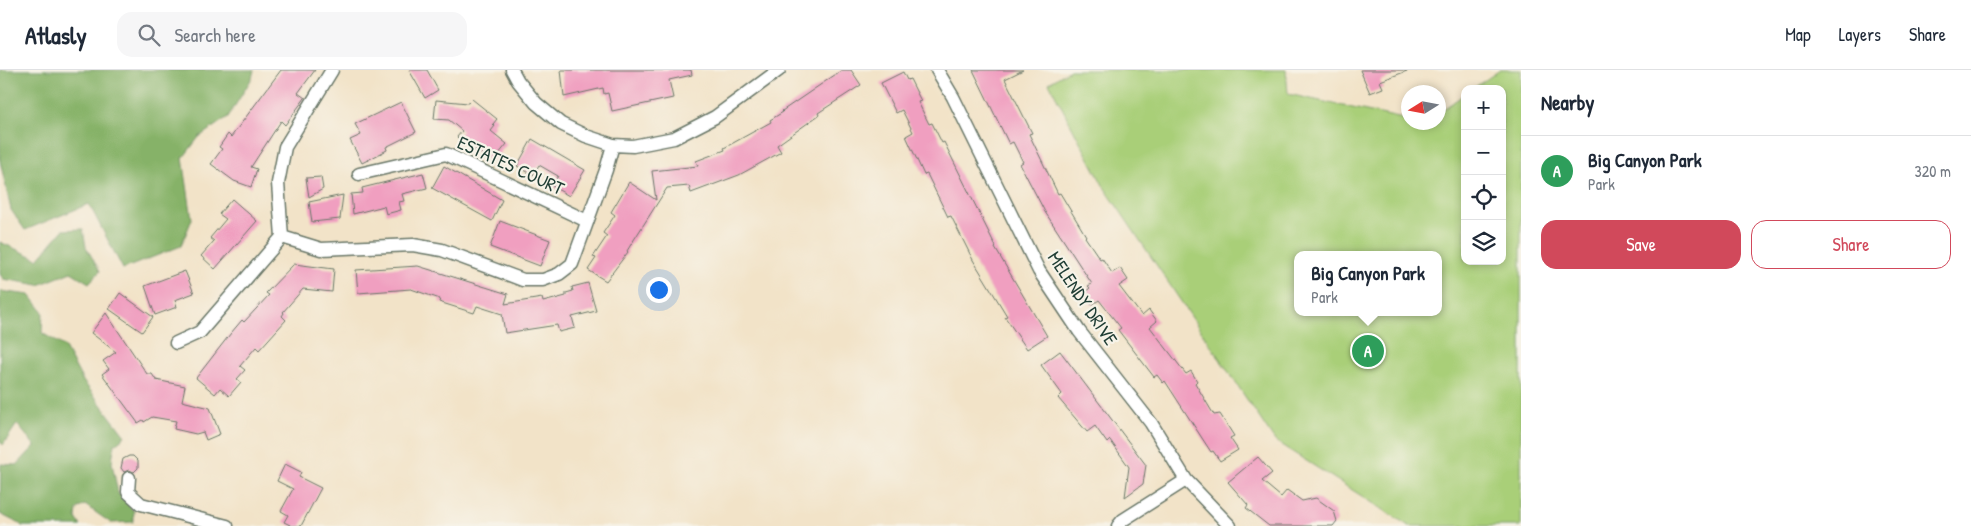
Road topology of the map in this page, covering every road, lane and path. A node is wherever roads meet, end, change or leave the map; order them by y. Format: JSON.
{"nodes":[{"id":1,"x":332,"y":70,"type":"edge"},
{"id":2,"x":512,"y":70,"type":"edge"},
{"id":3,"x":779,"y":70,"type":"edge"},
{"id":4,"x":937,"y":70,"type":"edge"},
{"id":5,"x":613,"y":145,"type":"junction"},
{"id":6,"x":359,"y":174,"type":"dead end"},
{"id":7,"x":587,"y":221,"type":"junction"},
{"id":8,"x":282,"y":236,"type":"junction"},
{"id":9,"x":176,"y":343,"type":"dead end"},
{"id":10,"x":129,"y":478,"type":"dead end"},
{"id":11,"x":1186,"y":480,"type":"junction"},
{"id":12,"x":227,"y":526,"type":"edge"},
{"id":13,"x":1118,"y":526,"type":"edge"},
{"id":14,"x":1230,"y":526,"type":"edge"}],
"edges":[{"from":1,"to":8,"type":"street"},
{"from":2,"to":5,"type":"street"},
{"from":3,"to":5,"type":"street"},
{"from":4,"to":11,"type":"street","name":"MELENDY DRIVE"},
{"from":5,"to":7,"type":"street"},
{"from":6,"to":7,"type":"street","name":"ESTATES COURT"},
{"from":7,"to":8,"type":"street"},
{"from":8,"to":9,"type":"street"},
{"from":10,"to":12,"type":"street"},
{"from":11,"to":13,"type":"street"},
{"from":11,"to":14,"type":"street","name":"MELENDY DRIVE"}]}
